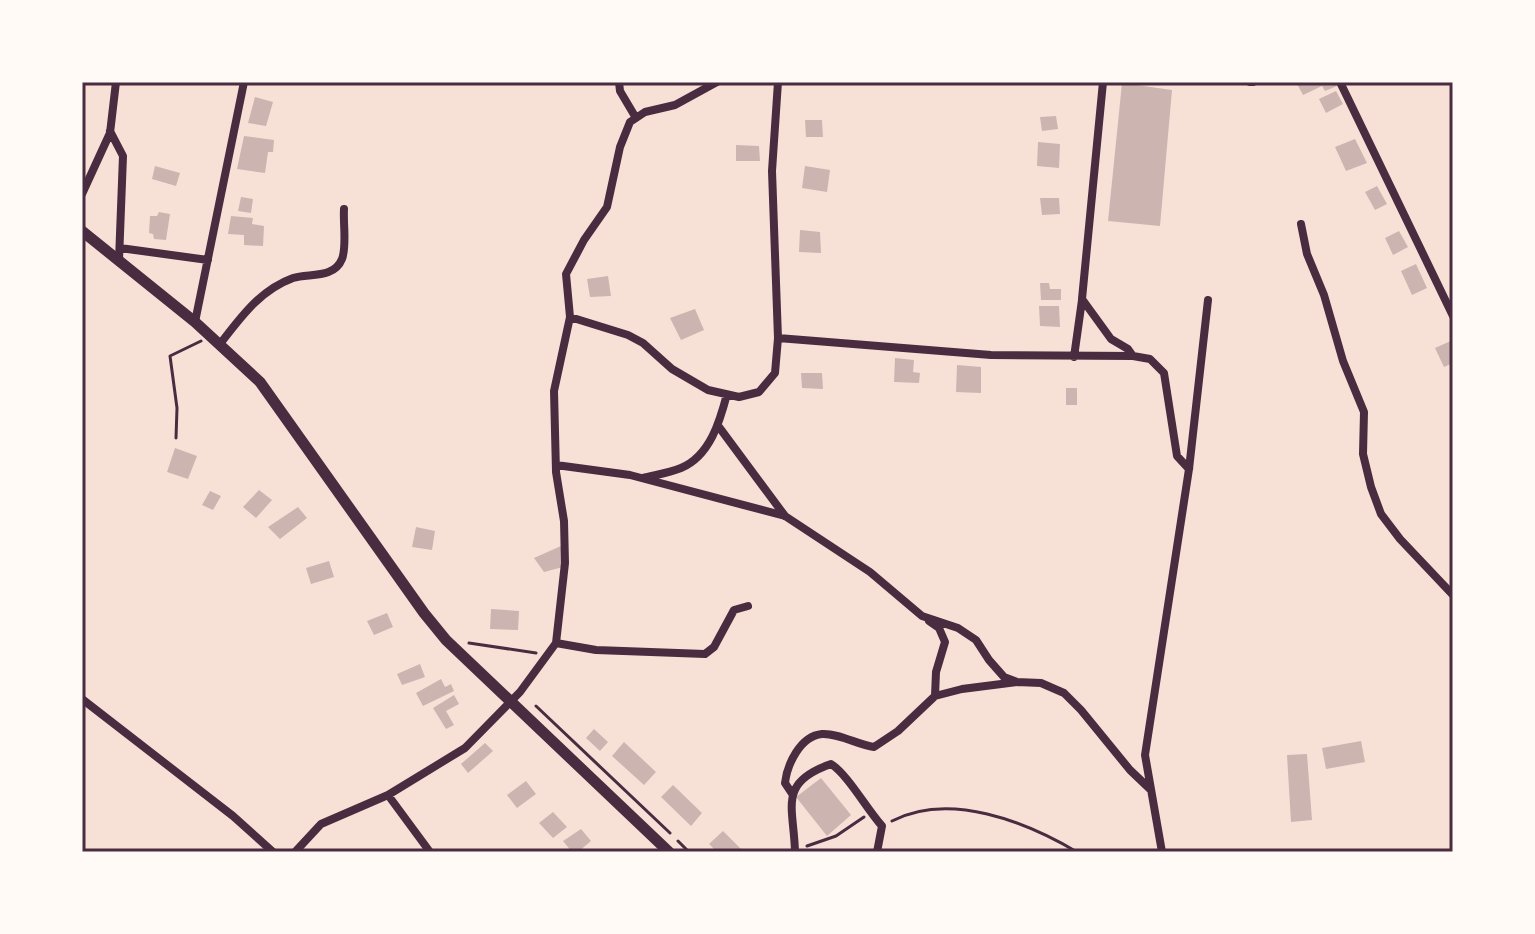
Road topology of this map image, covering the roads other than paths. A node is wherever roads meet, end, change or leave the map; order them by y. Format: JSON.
{"nodes":[{"id":1,"x":116,"y":82,"type":"edge"},
{"id":2,"x":244,"y":82,"type":"edge"},
{"id":3,"x":619,"y":82,"type":"edge"},
{"id":4,"x":717,"y":82,"type":"edge"},
{"id":5,"x":778,"y":82,"type":"edge"},
{"id":6,"x":1103,"y":82,"type":"edge"},
{"id":7,"x":1340,"y":82,"type":"edge"},
{"id":8,"x":636,"y":118,"type":"junction"},
{"id":9,"x":110,"y":131,"type":"junction"},
{"id":10,"x":82,"y":194,"type":"edge"},
{"id":11,"x":344,"y":209,"type":"dead end"},
{"id":12,"x":1301,"y":224,"type":"dead end"},
{"id":13,"x":82,"y":231,"type":"edge"},
{"id":14,"x":119,"y":254,"type":"junction"},
{"id":15,"x":208,"y":260,"type":"junction"},
{"id":16,"x":1082,"y":299,"type":"junction"},
{"id":17,"x":1208,"y":300,"type":"dead end"},
{"id":18,"x":1453,"y":316,"type":"edge"},
{"id":19,"x":570,"y":317,"type":"junction"},
{"id":20,"x":195,"y":322,"type":"junction"},
{"id":21,"x":778,"y":338,"type":"junction"},
{"id":22,"x":216,"y":340,"type":"junction"},
{"id":23,"x":1133,"y":356,"type":"junction"},
{"id":24,"x":1074,"y":357,"type":"junction"},
{"id":25,"x":727,"y":394,"type":"junction"},
{"id":26,"x":719,"y":427,"type":"junction"},
{"id":27,"x":556,"y":465,"type":"junction"},
{"id":28,"x":1189,"y":469,"type":"junction"},
{"id":29,"x":642,"y":478,"type":"junction"},
{"id":30,"x":785,"y":516,"type":"junction"},
{"id":31,"x":1453,"y":595,"type":"edge"},
{"id":32,"x":748,"y":606,"type":"dead end"},
{"id":33,"x":922,"y":616,"type":"junction"},
{"id":34,"x":556,"y":643,"type":"junction"},
{"id":35,"x":1017,"y":682,"type":"junction"},
{"id":36,"x":935,"y":696,"type":"junction"},
{"id":37,"x":515,"y":697,"type":"junction"},
{"id":38,"x":82,"y":699,"type":"edge"},
{"id":39,"x":1151,"y":790,"type":"junction"},
{"id":40,"x":388,"y":795,"type":"junction"},
{"id":41,"x":793,"y":795,"type":"junction"},
{"id":42,"x":795,"y":850,"type":"edge"},
{"id":43,"x":273,"y":852,"type":"edge"},
{"id":44,"x":295,"y":852,"type":"edge"},
{"id":45,"x":430,"y":852,"type":"edge"},
{"id":46,"x":669,"y":852,"type":"edge"},
{"id":47,"x":877,"y":852,"type":"edge"},
{"id":48,"x":1162,"y":852,"type":"edge"}],
"edges":[{"from":1,"to":9,"type":"street"},
{"from":2,"to":15,"type":"street"},
{"from":3,"to":8,"type":"street"},
{"from":4,"to":8,"type":"street"},
{"from":5,"to":21,"type":"street"},
{"from":6,"to":16,"type":"street"},
{"from":7,"to":18,"type":"street"},
{"from":8,"to":19,"type":"street"},
{"from":9,"to":10,"type":"street"},
{"from":9,"to":14,"type":"street"},
{"from":11,"to":22,"type":"street"},
{"from":12,"to":31,"type":"street"},
{"from":13,"to":14,"type":"main road"},
{"from":14,"to":15,"type":"street"},
{"from":14,"to":20,"type":"main road"},
{"from":15,"to":20,"type":"street"},
{"from":16,"to":23,"type":"street"},
{"from":16,"to":24,"type":"street"},
{"from":17,"to":28,"type":"street"},
{"from":19,"to":25,"type":"street"},
{"from":19,"to":27,"type":"street"},
{"from":20,"to":22,"type":"main road"},
{"from":21,"to":24,"type":"street"},
{"from":21,"to":25,"type":"street"},
{"from":22,"to":37,"type":"main road"},
{"from":23,"to":24,"type":"street"},
{"from":23,"to":28,"type":"street"},
{"from":25,"to":26,"type":"street"},
{"from":26,"to":29,"type":"street"},
{"from":26,"to":30,"type":"street"},
{"from":27,"to":29,"type":"street"},
{"from":27,"to":34,"type":"street"},
{"from":28,"to":39,"type":"street"},
{"from":29,"to":30,"type":"street"},
{"from":30,"to":33,"type":"street"},
{"from":32,"to":34,"type":"street"},
{"from":33,"to":35,"type":"street"},
{"from":33,"to":36,"type":"street"},
{"from":34,"to":37,"type":"street"},
{"from":35,"to":36,"type":"street"},
{"from":35,"to":39,"type":"street"},
{"from":36,"to":41,"type":"street"},
{"from":37,"to":40,"type":"street"},
{"from":37,"to":46,"type":"main road"},
{"from":38,"to":43,"type":"street"},
{"from":39,"to":48,"type":"street"},
{"from":40,"to":44,"type":"street"},
{"from":40,"to":45,"type":"street"},
{"from":41,"to":42,"type":"street"},
{"from":41,"to":47,"type":"street"}]}
